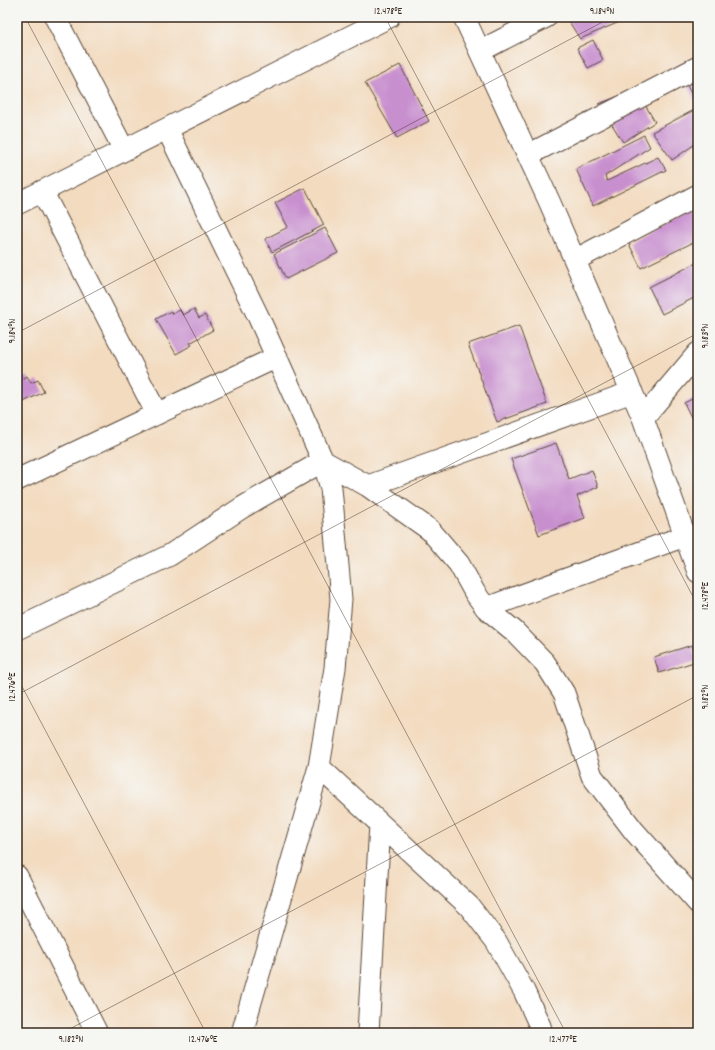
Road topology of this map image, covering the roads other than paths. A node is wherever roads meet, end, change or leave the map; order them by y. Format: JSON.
{"nodes":[{"id":1,"x":55,"y":17,"type":"edge"},
{"id":2,"x":389,"y":17,"type":"edge"},
{"id":3,"x":464,"y":17,"type":"edge"},
{"id":4,"x":546,"y":17,"type":"edge"},
{"id":5,"x":480,"y":51,"type":"junction"},
{"id":6,"x":698,"y":67,"type":"edge"},
{"id":7,"x":167,"y":129,"type":"junction"},
{"id":8,"x":124,"y":150,"type":"junction"},
{"id":9,"x":528,"y":155,"type":"junction"},
{"id":10,"x":42,"y":191,"type":"junction"},
{"id":11,"x":698,"y":195,"type":"edge"},
{"id":12,"x":17,"y":204,"type":"edge"},
{"id":13,"x":575,"y":260,"type":"junction"},
{"id":14,"x":698,"y":353,"type":"edge"},
{"id":15,"x":276,"y":357,"type":"junction"},
{"id":16,"x":632,"y":392,"type":"junction"},
{"id":17,"x":157,"y":414,"type":"junction"},
{"id":18,"x":643,"y":418,"type":"junction"},
{"id":19,"x":323,"y":461,"type":"junction"},
{"id":20,"x":17,"y":480,"type":"edge"},
{"id":21,"x":368,"y":486,"type":"junction"},
{"id":22,"x":685,"y":536,"type":"junction"},
{"id":23,"x":698,"y":572,"type":"edge"},
{"id":24,"x":486,"y":608,"type":"junction"},
{"id":25,"x":17,"y":629,"type":"edge"},
{"id":26,"x":319,"y":767,"type":"junction"},
{"id":27,"x":380,"y":824,"type":"junction"},
{"id":28,"x":17,"y":876,"type":"edge"},
{"id":29,"x":698,"y":903,"type":"edge"},
{"id":30,"x":97,"y":1033,"type":"edge"},
{"id":31,"x":242,"y":1033,"type":"edge"},
{"id":32,"x":368,"y":1033,"type":"edge"},
{"id":33,"x":542,"y":1033,"type":"edge"}],
"edges":[{"from":1,"to":8,"type":"street"},
{"from":2,"to":7,"type":"street"},
{"from":3,"to":5,"type":"street"},
{"from":4,"to":5,"type":"street"},
{"from":5,"to":9,"type":"street"},
{"from":6,"to":9,"type":"street"},
{"from":7,"to":8,"type":"street"},
{"from":7,"to":15,"type":"street"},
{"from":8,"to":10,"type":"street"},
{"from":9,"to":13,"type":"street"},
{"from":10,"to":12,"type":"street"},
{"from":10,"to":17,"type":"street"},
{"from":11,"to":13,"type":"street"},
{"from":13,"to":16,"type":"street"},
{"from":14,"to":18,"type":"street"},
{"from":15,"to":17,"type":"street"},
{"from":15,"to":19,"type":"street"},
{"from":16,"to":18,"type":"street"},
{"from":16,"to":21,"type":"street"},
{"from":17,"to":20,"type":"street"},
{"from":18,"to":22,"type":"street"},
{"from":19,"to":21,"type":"street"},
{"from":19,"to":25,"type":"street"},
{"from":19,"to":26,"type":"street"},
{"from":21,"to":24,"type":"street"},
{"from":22,"to":23,"type":"street"},
{"from":22,"to":24,"type":"street"},
{"from":24,"to":29,"type":"street"},
{"from":26,"to":27,"type":"street"},
{"from":26,"to":31,"type":"street"},
{"from":27,"to":32,"type":"street"},
{"from":27,"to":33,"type":"street"},
{"from":28,"to":30,"type":"street"}]}
